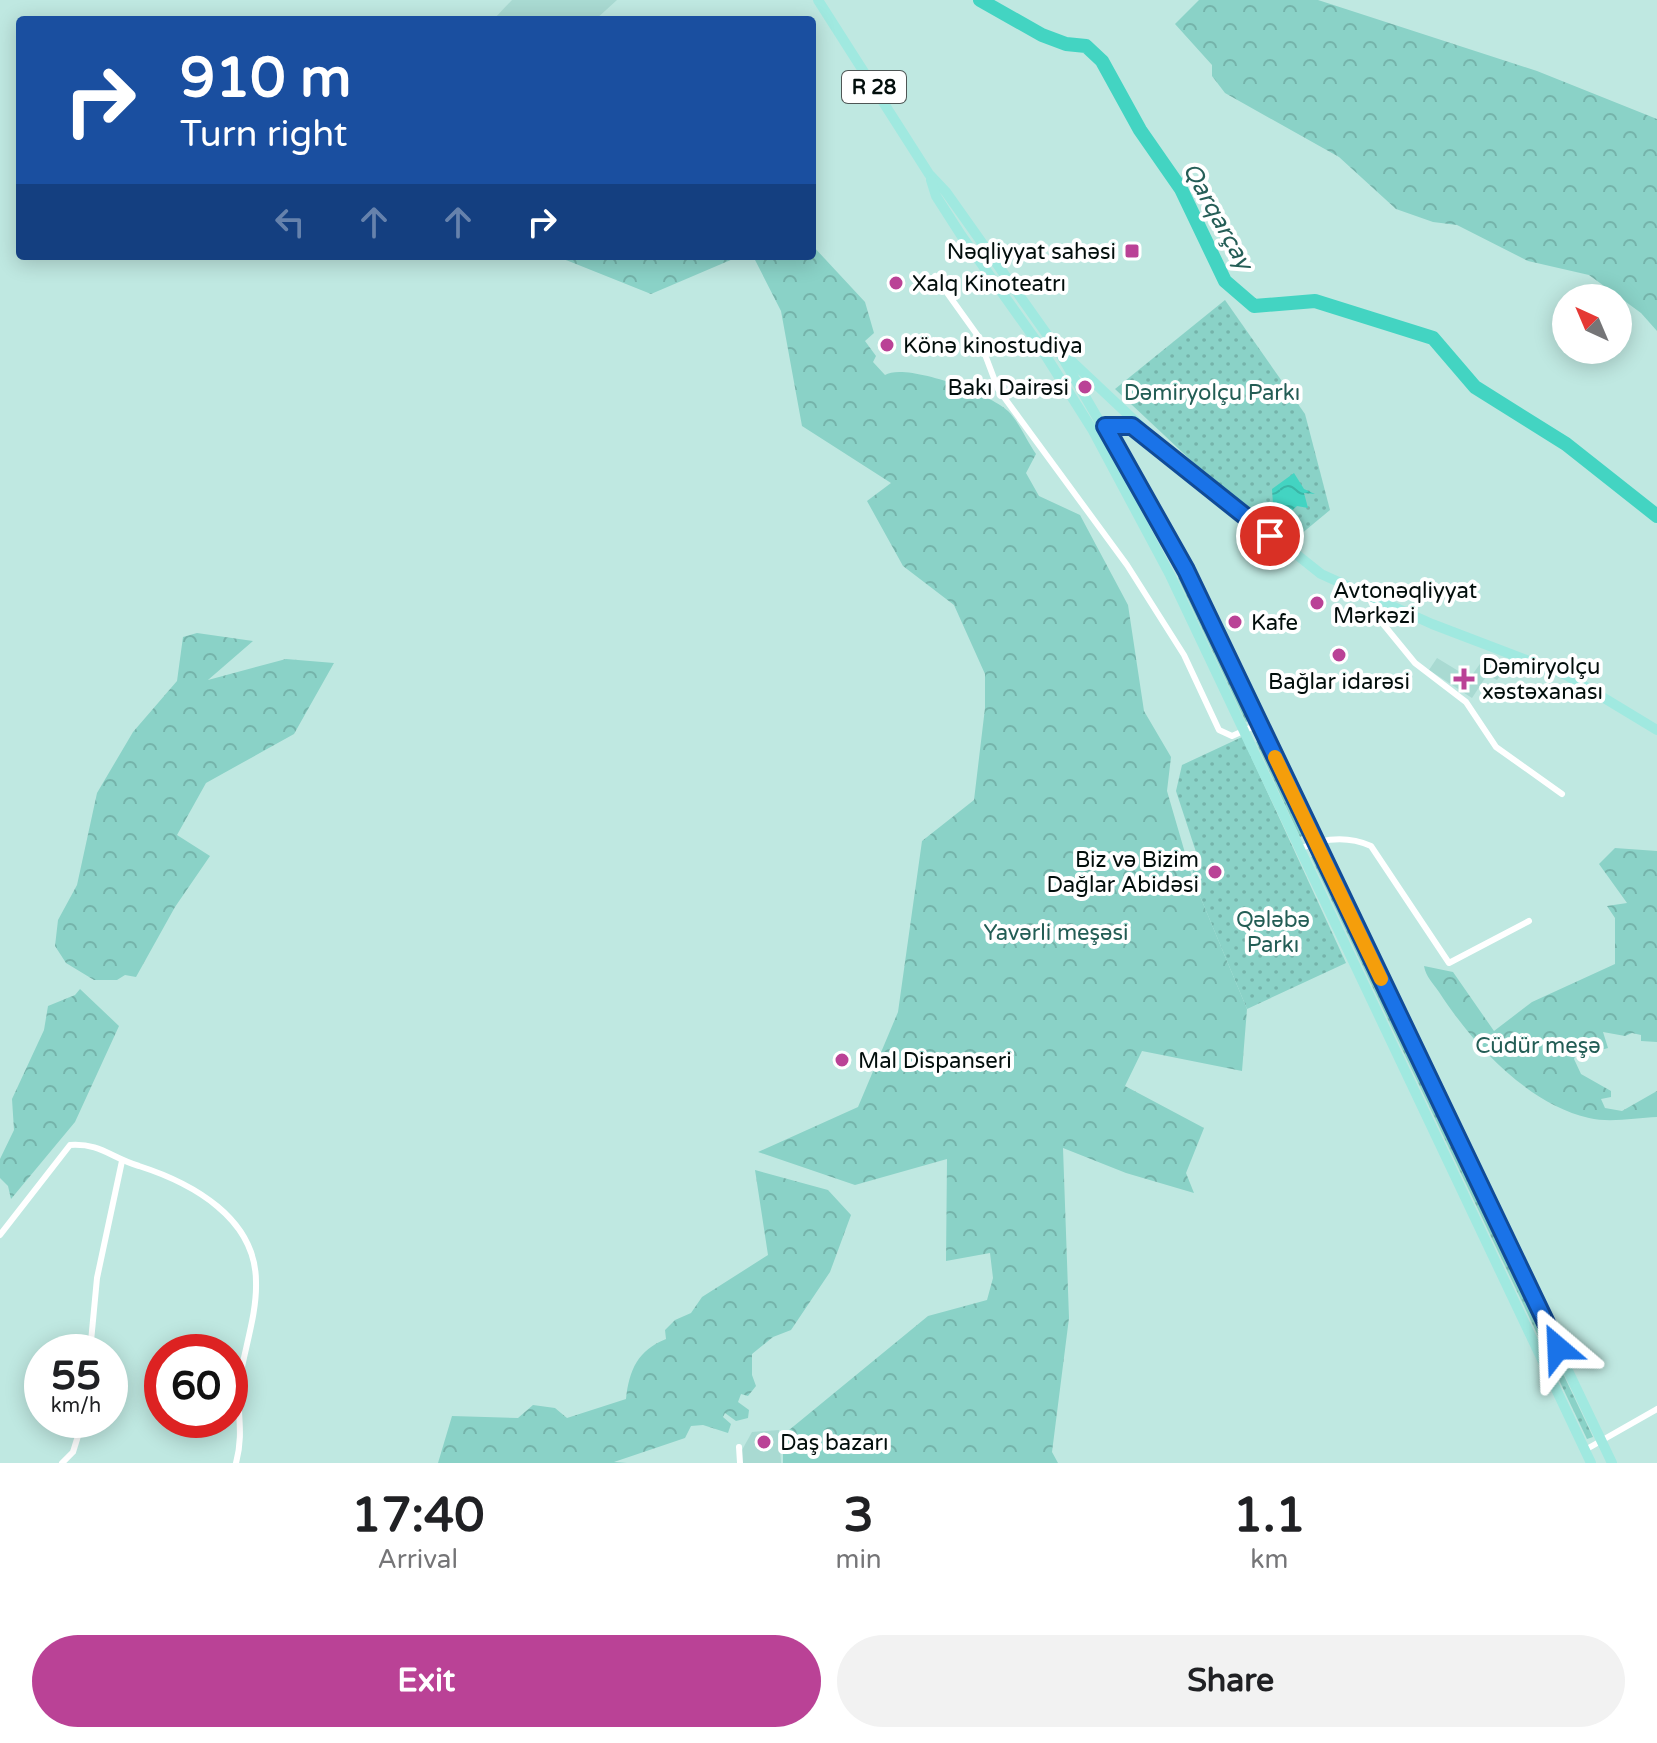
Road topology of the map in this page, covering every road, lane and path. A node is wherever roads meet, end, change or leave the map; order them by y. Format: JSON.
{"nodes":[{"id":1,"x":818,"y":0,"type":"edge"},
{"id":2,"x":929,"y":174,"type":"junction"},
{"id":3,"x":935,"y":276,"type":"dead end"},
{"id":4,"x":1058,"y":350,"type":"junction"},
{"id":5,"x":1106,"y":393,"type":"junction"},
{"id":6,"x":1088,"y":399,"type":"junction"},
{"id":7,"x":1079,"y":408,"type":"junction"},
{"id":8,"x":1105,"y":426,"type":"junction"},
{"id":9,"x":1092,"y":429,"type":"junction"},
{"id":10,"x":1168,"y":452,"type":"junction"},
{"id":11,"x":1369,"y":597,"type":"junction"},
{"id":12,"x":1259,"y":724,"type":"junction"},
{"id":13,"x":1657,"y":730,"type":"edge"},
{"id":14,"x":1244,"y":731,"type":"junction"},
{"id":15,"x":1562,"y":794,"type":"dead end"},
{"id":16,"x":1315,"y":842,"type":"junction"},
{"id":17,"x":1300,"y":849,"type":"junction"},
{"id":18,"x":1529,"y":921,"type":"dead end"},
{"id":19,"x":122,"y":1161,"type":"junction"},
{"id":20,"x":0,"y":1235,"type":"edge"},
{"id":21,"x":92,"y":1334,"type":"edge"},
{"id":22,"x":1657,"y":1409,"type":"edge"},
{"id":23,"x":77,"y":1438,"type":"edge"},
{"id":24,"x":1602,"y":1441,"type":"junction"},
{"id":25,"x":739,"y":1447,"type":"dead end"},
{"id":26,"x":1585,"y":1450,"type":"junction"},
{"id":27,"x":62,"y":1463,"type":"edge"},
{"id":28,"x":236,"y":1463,"type":"edge"},
{"id":29,"x":740,"y":1463,"type":"edge"},
{"id":30,"x":1591,"y":1463,"type":"edge"},
{"id":31,"x":1612,"y":1463,"type":"edge"}],
"edges":[{"from":1,"to":2,"type":"main road","number":"R 28"},
{"from":2,"to":4,"type":"main road","number":"R 28"},
{"from":2,"to":7,"type":"main road","number":"R 28"},
{"from":3,"to":14,"type":"street"},
{"from":4,"to":5,"type":"main road"},
{"from":4,"to":6,"type":"main road","number":"R 28"},
{"from":5,"to":6,"type":"main road"},
{"from":5,"to":10,"type":"main road"},
{"from":6,"to":7,"type":"main road"},
{"from":6,"to":8,"type":"main road"},
{"from":7,"to":9,"type":"main road"},
{"from":8,"to":9,"type":"main road"},
{"from":8,"to":10,"type":"main road"},
{"from":8,"to":12,"type":"main road"},
{"from":9,"to":14,"type":"main road"},
{"from":10,"to":11,"type":"main road"},
{"from":11,"to":13,"type":"main road"},
{"from":11,"to":15,"type":"street"},
{"from":12,"to":14,"type":"street"},
{"from":12,"to":16,"type":"main road"},
{"from":14,"to":17,"type":"main road"},
{"from":16,"to":17,"type":"street"},
{"from":16,"to":18,"type":"street"},
{"from":16,"to":24,"type":"main road"},
{"from":17,"to":26,"type":"main road"},
{"from":19,"to":20,"type":"street"},
{"from":19,"to":21,"type":"street"},
{"from":19,"to":28,"type":"street"},
{"from":22,"to":24,"type":"street"},
{"from":23,"to":27,"type":"street"},
{"from":24,"to":26,"type":"street"},
{"from":24,"to":31,"type":"main road"},
{"from":25,"to":29,"type":"street"},
{"from":26,"to":30,"type":"main road"}]}
